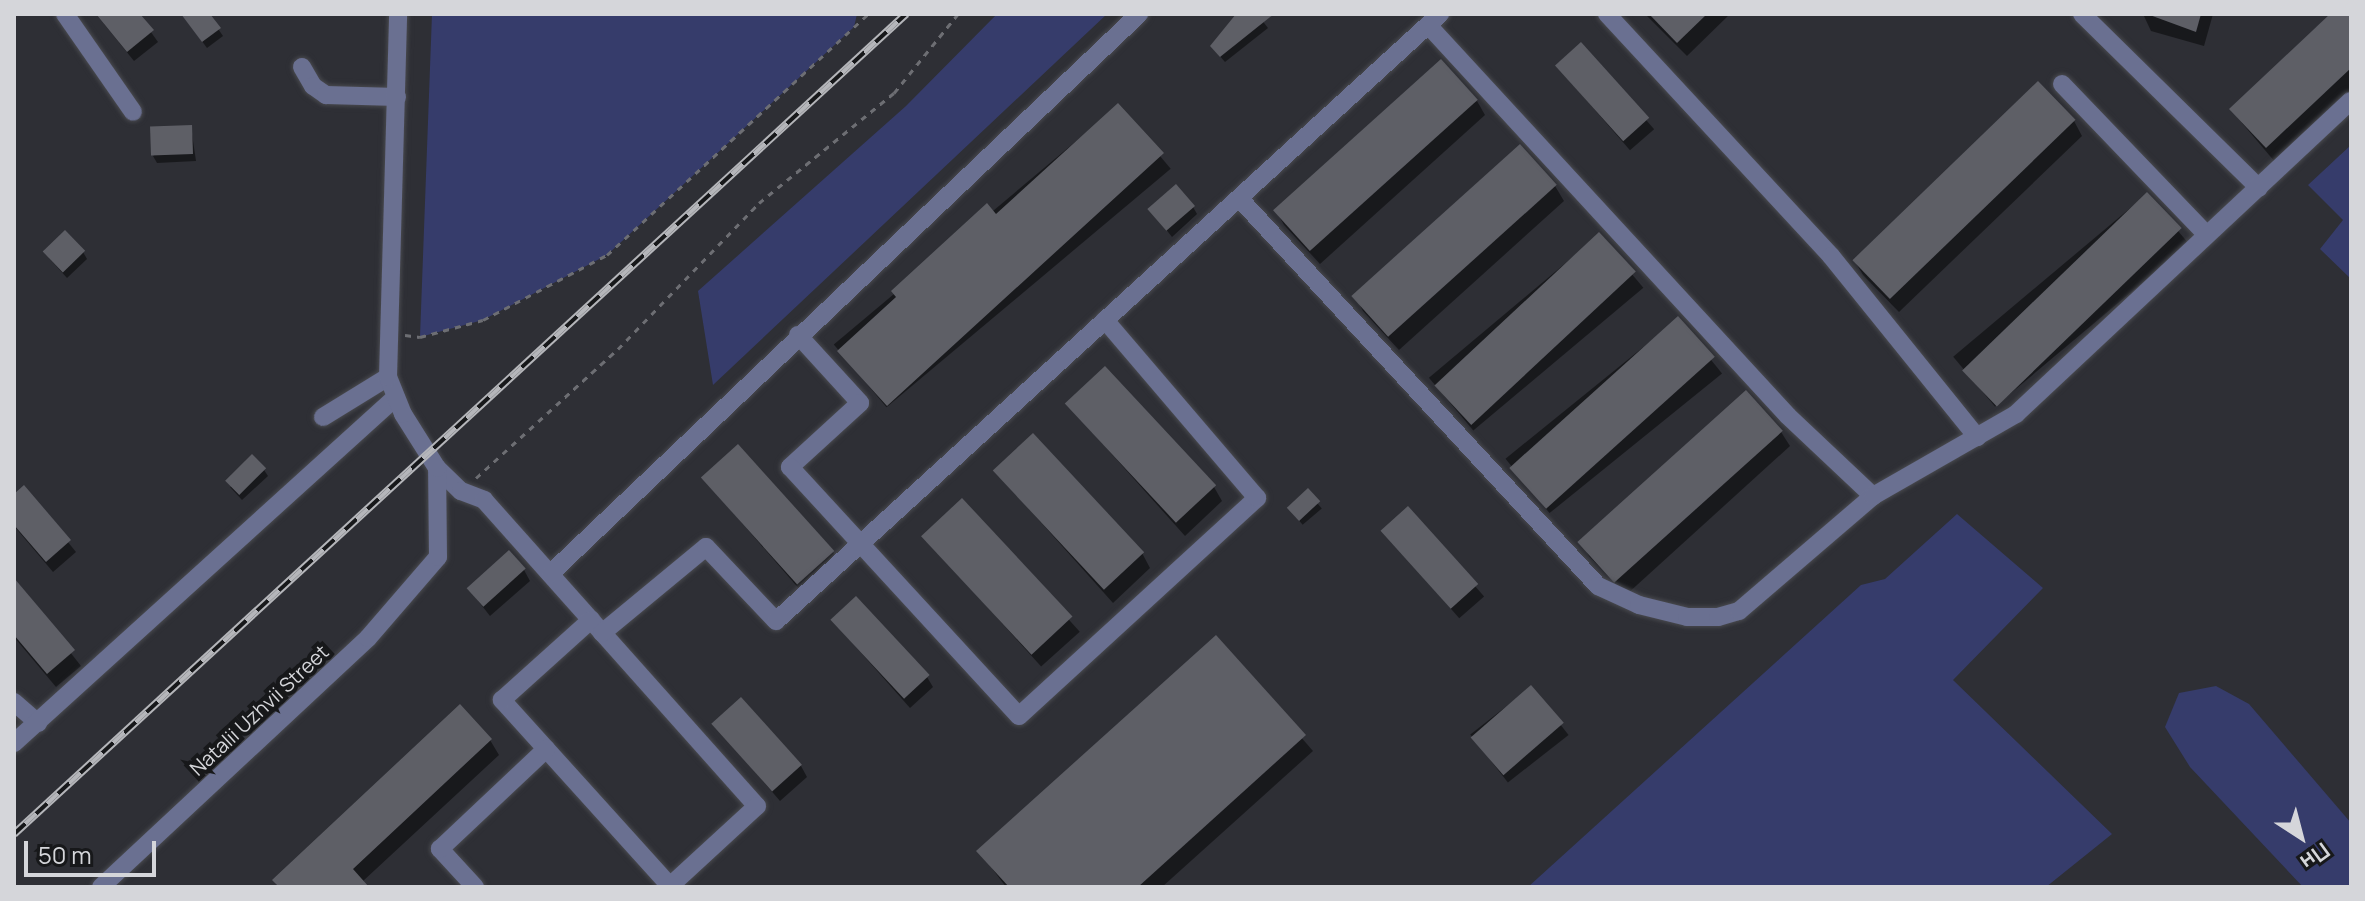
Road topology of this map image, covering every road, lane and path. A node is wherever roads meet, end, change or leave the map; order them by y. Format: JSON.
{"nodes":[{"id":1,"x":65,"y":14,"type":"edge"},
{"id":2,"x":398,"y":14,"type":"edge"},
{"id":3,"x":868,"y":14,"type":"edge"},
{"id":4,"x":958,"y":14,"type":"edge"},
{"id":5,"x":1139,"y":14,"type":"edge"},
{"id":6,"x":1607,"y":14,"type":"edge"},
{"id":7,"x":2082,"y":14,"type":"edge"},
{"id":8,"x":1434,"y":19,"type":"edge"},
{"id":9,"x":302,"y":67,"type":"dead end"},
{"id":10,"x":2062,"y":84,"type":"dead end"},
{"id":11,"x":397,"y":97,"type":"junction"},
{"id":12,"x":2351,"y":101,"type":"edge"},
{"id":13,"x":133,"y":112,"type":"dead end"},
{"id":14,"x":2259,"y":188,"type":"junction"},
{"id":15,"x":1239,"y":198,"type":"junction"},
{"id":16,"x":2207,"y":235,"type":"junction"},
{"id":17,"x":1105,"y":320,"type":"junction"},
{"id":18,"x":798,"y":335,"type":"junction"},
{"id":19,"x":420,"y":337,"type":"dead end"},
{"id":20,"x":388,"y":377,"type":"junction"},
{"id":21,"x":396,"y":397,"type":"junction"},
{"id":22,"x":323,"y":417,"type":"dead end"},
{"id":23,"x":1977,"y":437,"type":"junction"},
{"id":24,"x":437,"y":468,"type":"junction"},
{"id":25,"x":461,"y":491,"type":"junction"},
{"id":26,"x":1873,"y":496,"type":"junction"},
{"id":27,"x":858,"y":546,"type":"junction"},
{"id":28,"x":550,"y":574,"type":"junction"},
{"id":29,"x":596,"y":626,"type":"junction"},
{"id":30,"x":14,"y":702,"type":"edge"},
{"id":31,"x":38,"y":723,"type":"junction"},
{"id":32,"x":14,"y":743,"type":"edge"},
{"id":33,"x":546,"y":749,"type":"junction"},
{"id":34,"x":122,"y":880,"type":"edge"},
{"id":35,"x":101,"y":887,"type":"edge"},
{"id":36,"x":475,"y":887,"type":"edge"}],
"edges":[{"from":1,"to":13,"type":"street"},
{"from":2,"to":11,"type":"street"},
{"from":3,"to":19,"type":"path"},
{"from":4,"to":25,"type":"path"},
{"from":5,"to":18,"type":"street"},
{"from":6,"to":23,"type":"street"},
{"from":7,"to":14,"type":"street"},
{"from":8,"to":15,"type":"street"},
{"from":8,"to":26,"type":"street"},
{"from":9,"to":11,"type":"street"},
{"from":10,"to":16,"type":"street"},
{"from":11,"to":20,"type":"street"},
{"from":12,"to":14,"type":"street"},
{"from":14,"to":16,"type":"street"},
{"from":15,"to":17,"type":"street"},
{"from":15,"to":26,"type":"street"},
{"from":16,"to":23,"type":"street"},
{"from":17,"to":27,"type":"street"},
{"from":17,"to":27,"type":"street"},
{"from":18,"to":27,"type":"street"},
{"from":18,"to":28,"type":"street"},
{"from":20,"to":21,"type":"street"},
{"from":20,"to":22,"type":"street"},
{"from":21,"to":24,"type":"street"},
{"from":21,"to":31,"type":"street"},
{"from":23,"to":26,"type":"street"},
{"from":24,"to":25,"type":"street"},
{"from":24,"to":34,"type":"street","name":"Natalii Uzhvii Street"},
{"from":25,"to":28,"type":"street"},
{"from":27,"to":29,"type":"street"},
{"from":28,"to":29,"type":"street"},
{"from":29,"to":33,"type":"street"},
{"from":29,"to":33,"type":"street"},
{"from":30,"to":31,"type":"street"},
{"from":31,"to":32,"type":"street"},
{"from":33,"to":36,"type":"street"},
{"from":34,"to":35,"type":"street","name":"Natalii Uzhvii Street"}]}
